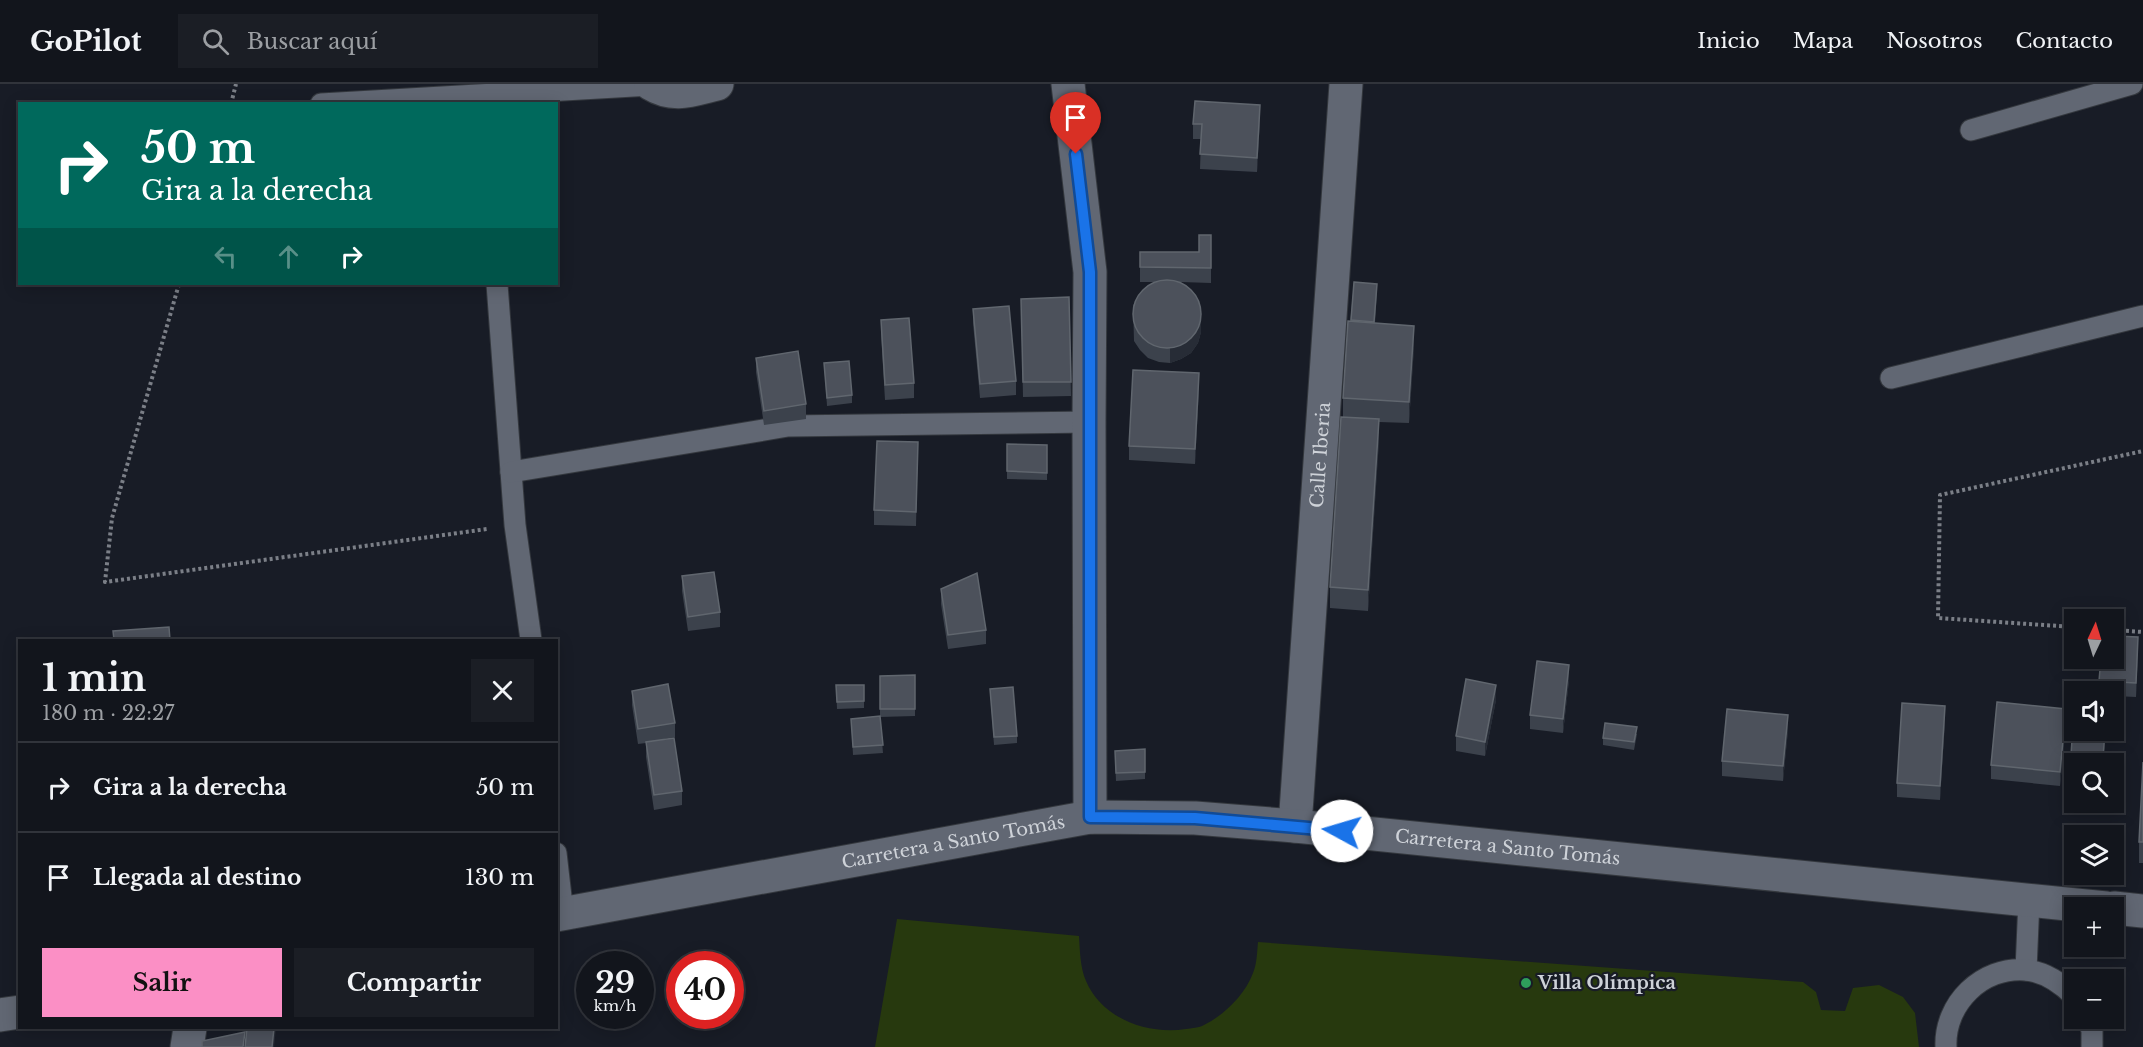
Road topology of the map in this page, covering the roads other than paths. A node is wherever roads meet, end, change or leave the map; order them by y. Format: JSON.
{"nodes":[{"id":1,"x":651,"y":84,"type":"edge"},
{"id":2,"x":717,"y":84,"type":"edge"},
{"id":3,"x":1068,"y":84,"type":"edge"},
{"id":4,"x":1346,"y":84,"type":"edge"},
{"id":5,"x":2132,"y":84,"type":"edge"},
{"id":6,"x":484,"y":99,"type":"edge"},
{"id":7,"x":386,"y":102,"type":"edge"},
{"id":8,"x":1971,"y":130,"type":"dead end"},
{"id":9,"x":497,"y":285,"type":"edge"},
{"id":10,"x":2143,"y":316,"type":"edge"},
{"id":11,"x":1891,"y":378,"type":"dead end"},
{"id":12,"x":1089,"y":422,"type":"junction"},
{"id":13,"x":510,"y":472,"type":"junction"},
{"id":14,"x":531,"y":639,"type":"edge"},
{"id":15,"x":1090,"y":817,"type":"junction"},
{"id":16,"x":1294,"y":826,"type":"junction"},
{"id":17,"x":558,"y":884,"type":"edge"},
{"id":18,"x":2029,"y":900,"type":"junction"},
{"id":19,"x":2064,"y":904,"type":"edge"},
{"id":20,"x":2124,"y":909,"type":"edge"},
{"id":21,"x":2143,"y":911,"type":"edge"},
{"id":22,"x":560,"y":914,"type":"edge"},
{"id":23,"x":2026,"y":970,"type":"junction"},
{"id":24,"x":2064,"y":987,"type":"edge"},
{"id":25,"x":18,"y":1012,"type":"edge"},
{"id":26,"x":0,"y":1015,"type":"edge"},
{"id":27,"x":190,"y":1029,"type":"edge"},
{"id":28,"x":2091,"y":1029,"type":"edge"},
{"id":29,"x":187,"y":1047,"type":"edge"},
{"id":30,"x":1946,"y":1047,"type":"edge"},
{"id":31,"x":2092,"y":1047,"type":"edge"}],
"edges":[{"from":1,"to":2,"type":"street"},
{"from":1,"to":6,"type":"lane"},
{"from":3,"to":12,"type":"street"},
{"from":4,"to":16,"type":"street","name":"Calle Iberia"},
{"from":5,"to":8,"type":"lane"},
{"from":6,"to":7,"type":"lane"},
{"from":9,"to":13,"type":"lane"},
{"from":10,"to":11,"type":"lane"},
{"from":12,"to":13,"type":"lane"},
{"from":12,"to":15,"type":"street"},
{"from":13,"to":14,"type":"lane"},
{"from":15,"to":16,"type":"street","name":"Carretera a Santo Tomás"},
{"from":15,"to":22,"type":"street","name":"Carretera a Santo Tomás"},
{"from":16,"to":18,"type":"street","name":"Carretera a Santo Tomás"},
{"from":17,"to":22,"type":"lane"},
{"from":18,"to":19,"type":"street","name":"Carretera a Santo Tomás"},
{"from":18,"to":23,"type":"lane"},
{"from":20,"to":21,"type":"street"},
{"from":23,"to":24,"type":"lane"},
{"from":23,"to":30,"type":"lane"},
{"from":25,"to":26,"type":"street"},
{"from":27,"to":29,"type":"street"},
{"from":28,"to":31,"type":"lane"}]}
